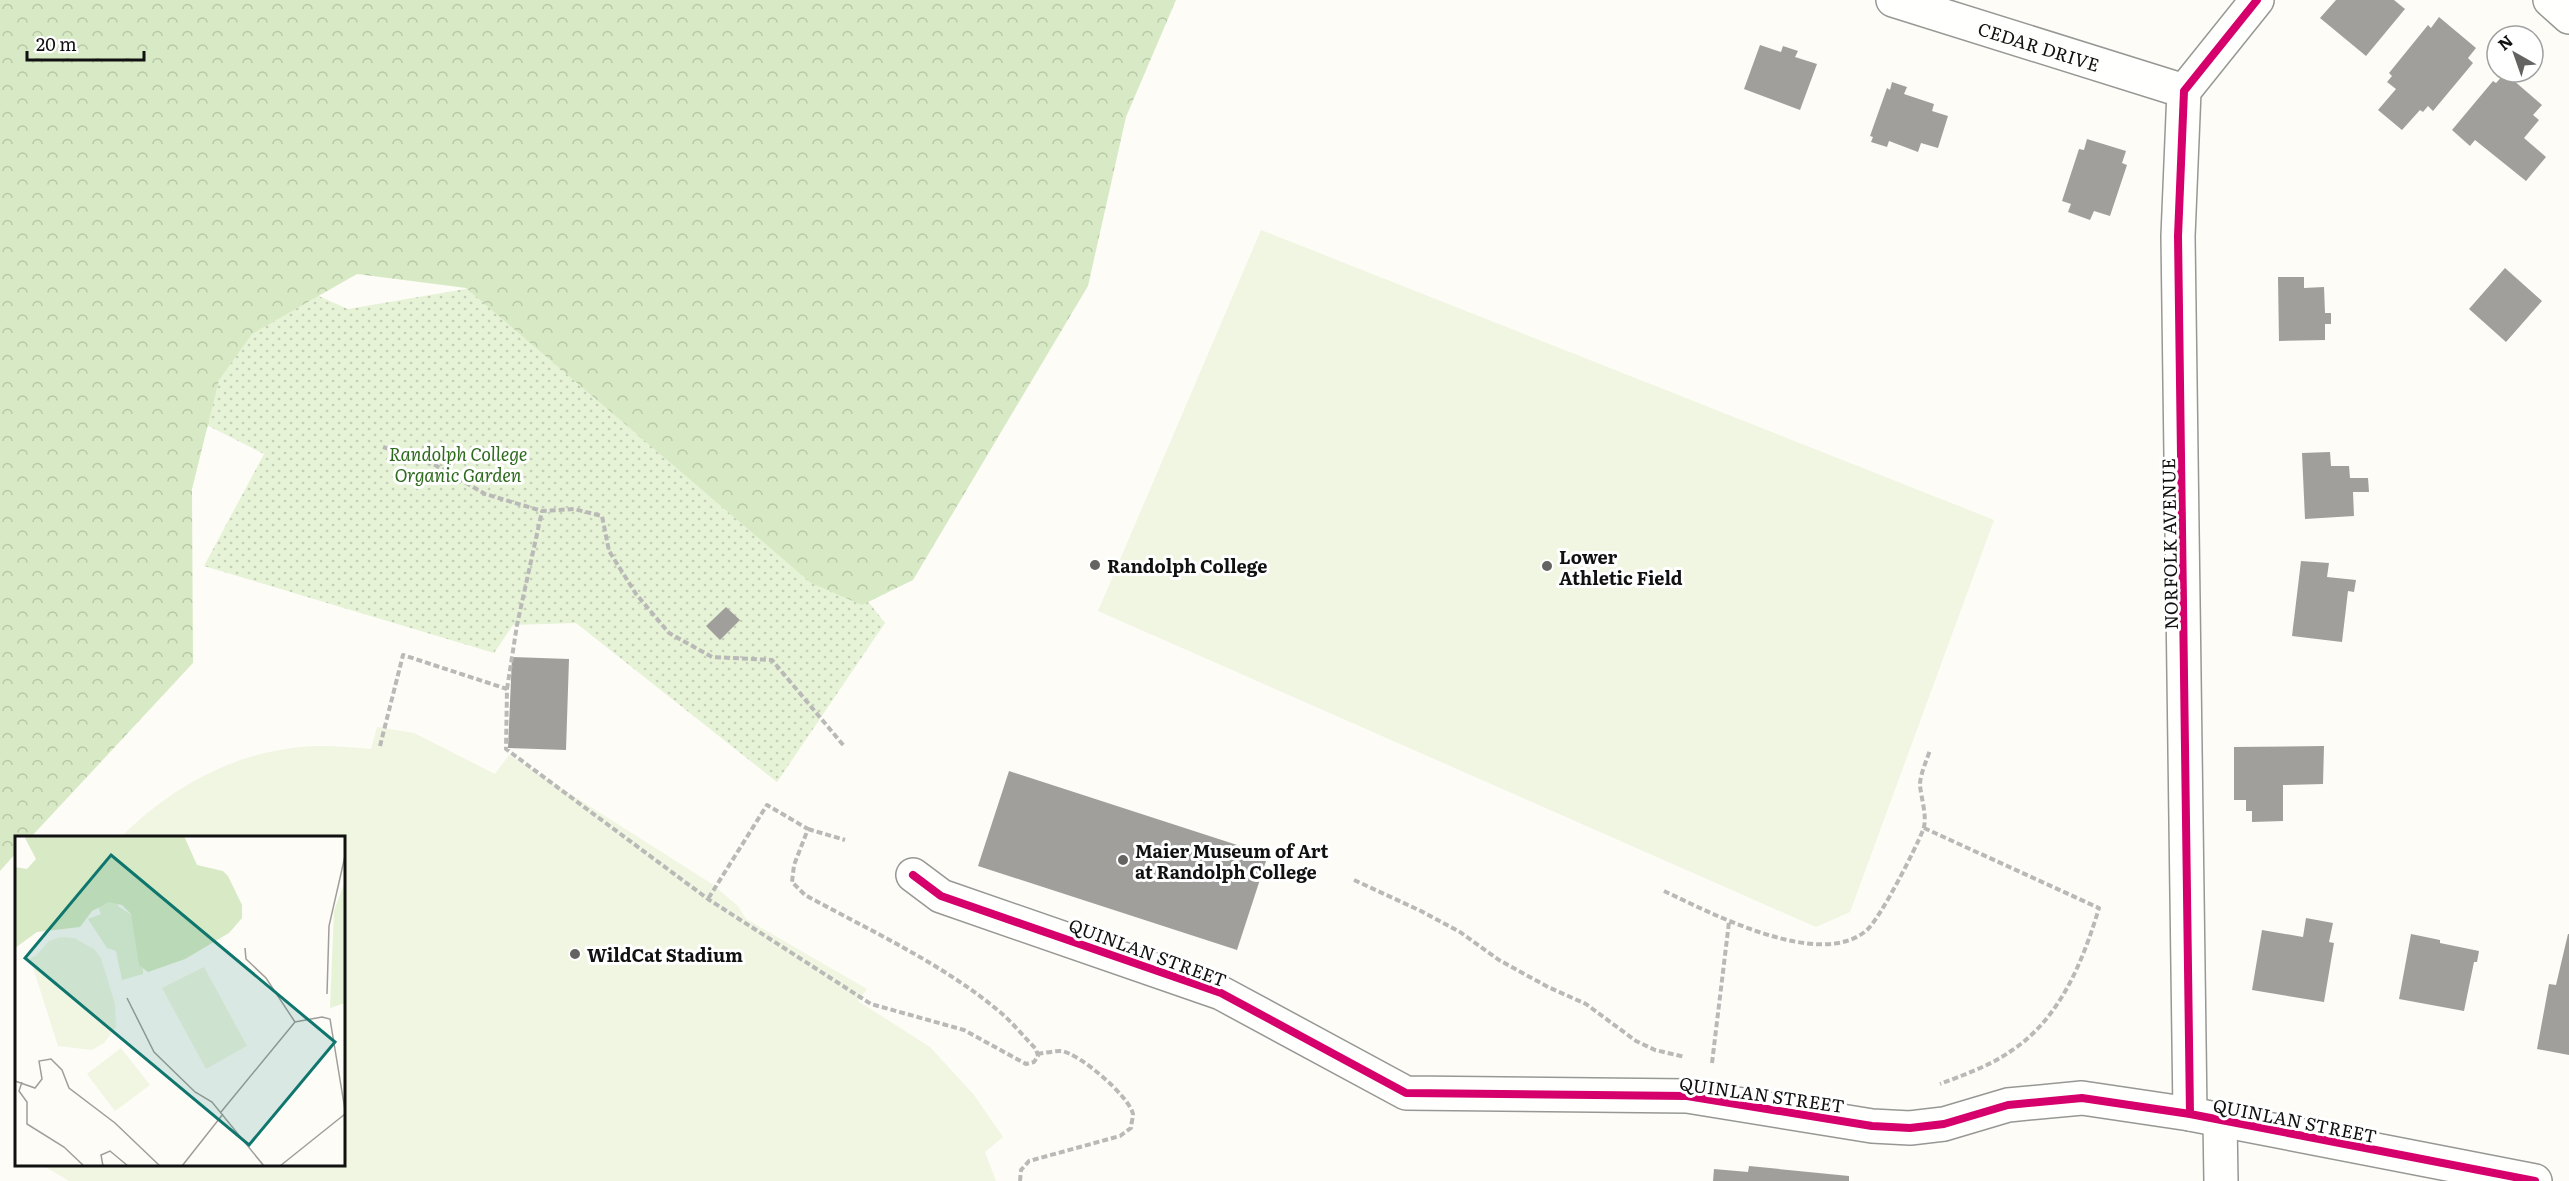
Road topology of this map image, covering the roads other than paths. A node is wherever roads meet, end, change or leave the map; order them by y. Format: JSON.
{"nodes":[{"id":1,"x":1893,"y":0,"type":"edge"},
{"id":2,"x":2257,"y":0,"type":"edge"},
{"id":3,"x":2550,"y":0,"type":"edge"},
{"id":4,"x":2569,"y":17,"type":"edge"},
{"id":5,"x":2184,"y":92,"type":"junction"},
{"id":6,"x":913,"y":875,"type":"dead end"},
{"id":7,"x":2205,"y":1118,"type":"junction"},
{"id":8,"x":2221,"y":1181,"type":"edge"},
{"id":9,"x":2535,"y":1181,"type":"edge"}],
"edges":[{"from":1,"to":5,"type":"street","name":"CEDAR DRIVE"},
{"from":2,"to":5,"type":"street"},
{"from":3,"to":4,"type":"street"},
{"from":5,"to":7,"type":"street","name":"NORFOLK AVENUE"},
{"from":6,"to":7,"type":"street","name":"QUINLAN STREET"},
{"from":7,"to":8,"type":"street","name":"NORFOLK AVENUE"},
{"from":7,"to":9,"type":"street","name":"QUINLAN STREET"}]}
